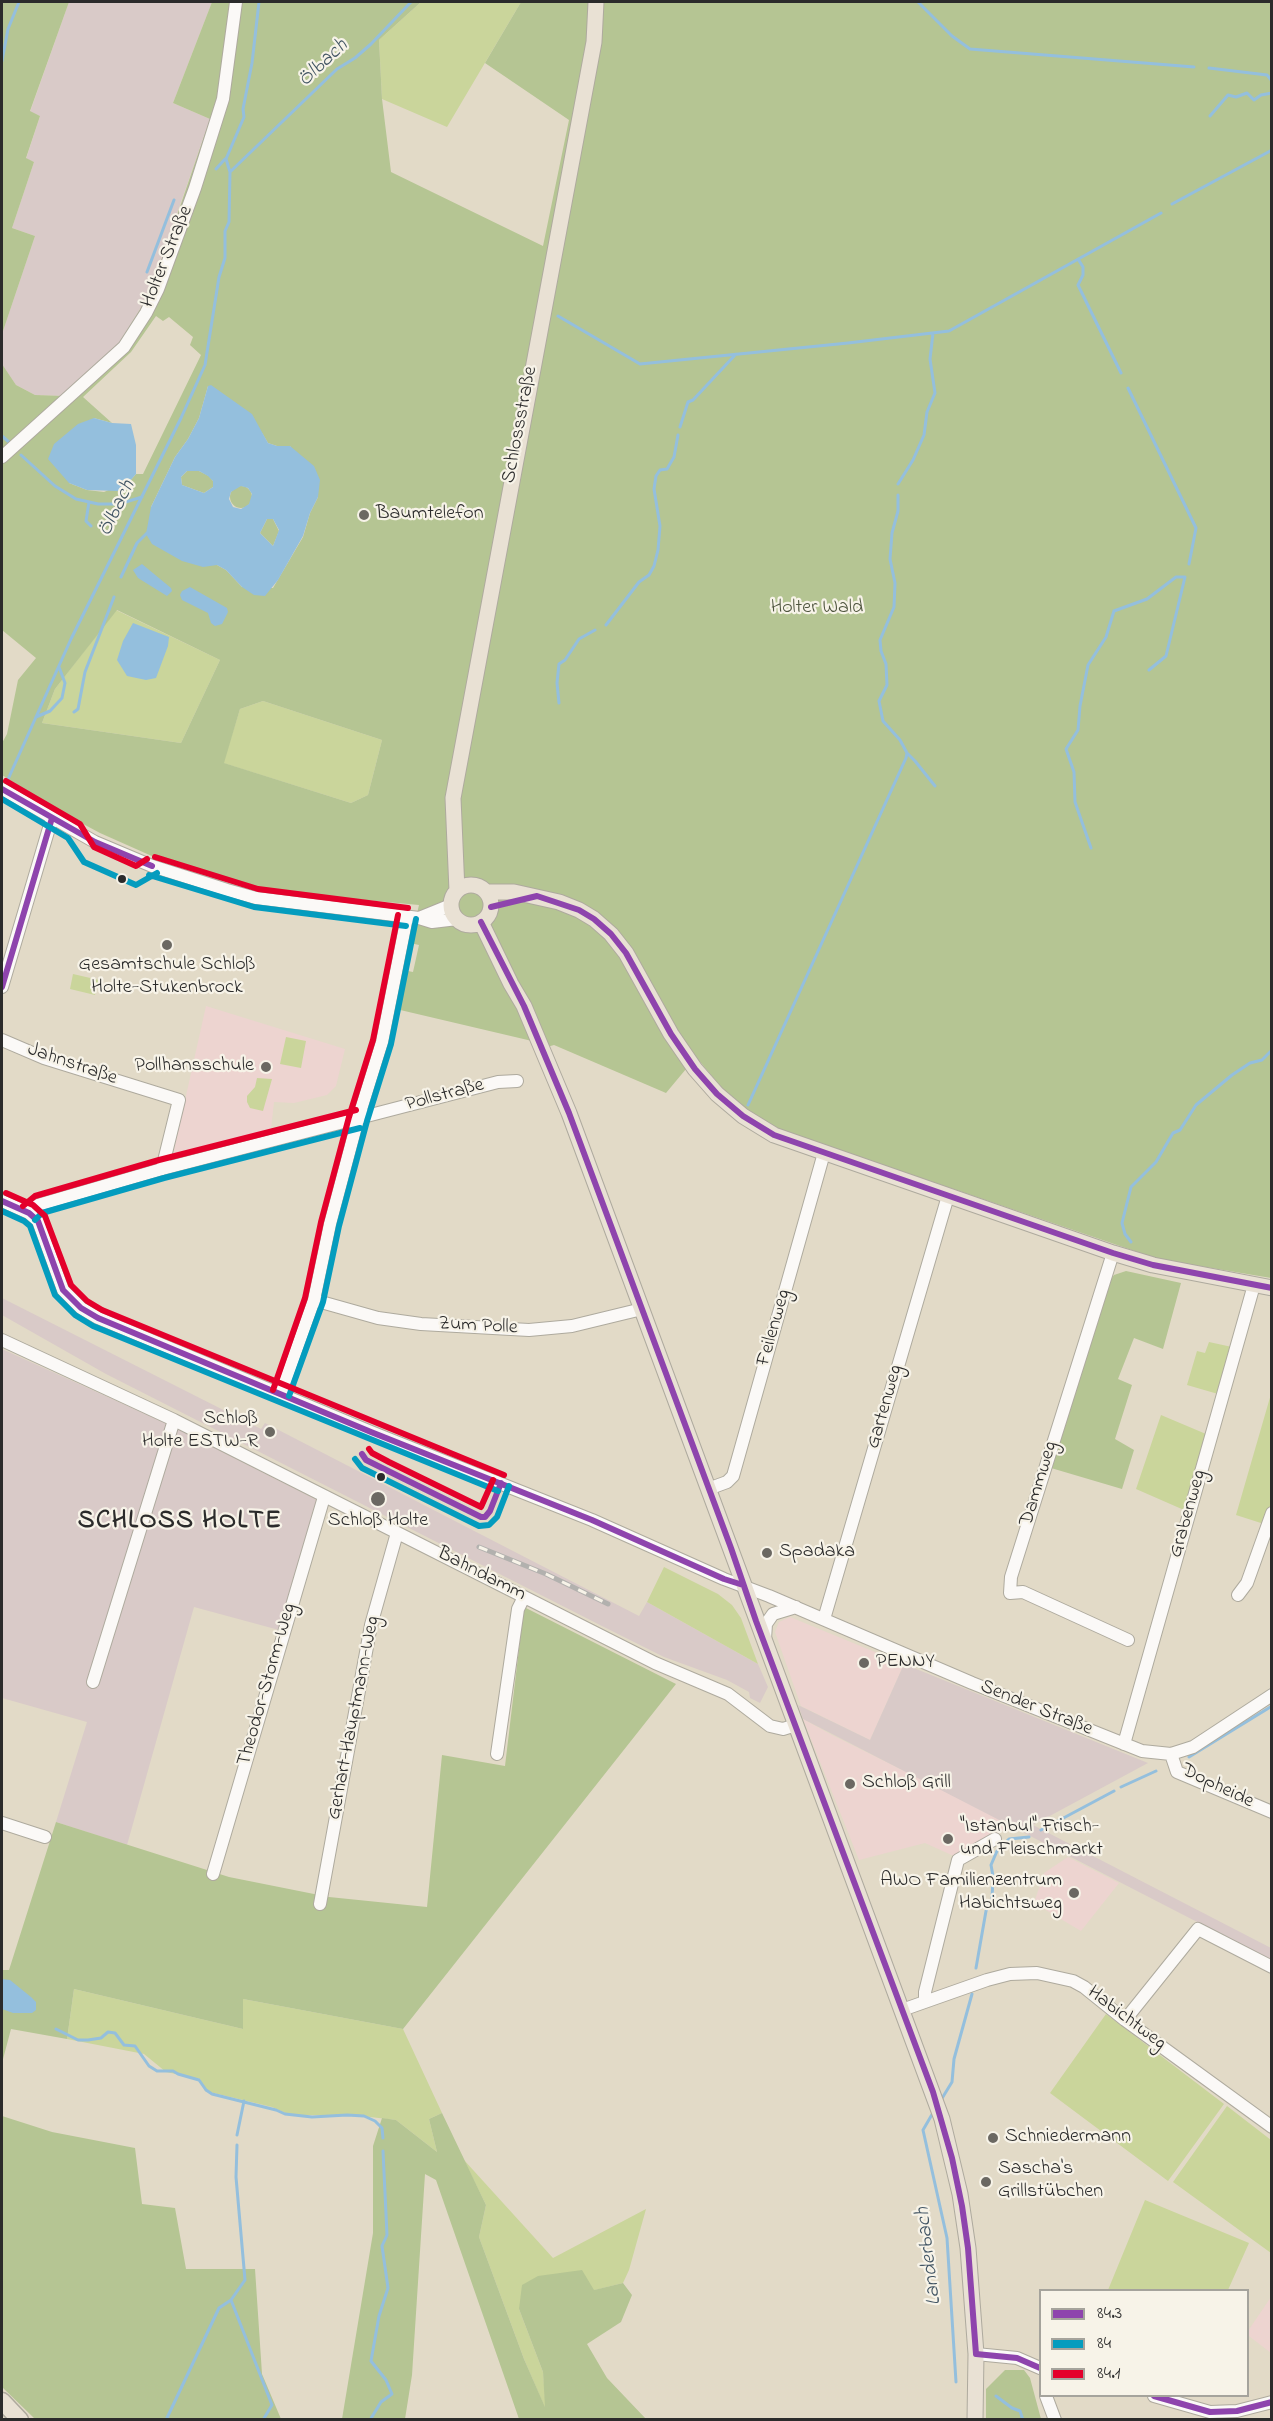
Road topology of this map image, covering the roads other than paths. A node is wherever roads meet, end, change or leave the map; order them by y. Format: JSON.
{"nodes":[{"id":1,"x":236,"y":2,"type":"edge"},
{"id":2,"x":596,"y":2,"type":"edge"},
{"id":3,"x":2,"y":458,"type":"edge"},
{"id":4,"x":5,"y":792,"type":"edge"},
{"id":5,"x":52,"y":818,"type":"junction"},
{"id":6,"x":486,"y":892,"type":"junction"},
{"id":7,"x":537,"y":897,"type":"junction"},
{"id":8,"x":459,"y":900,"type":"junction"},
{"id":9,"x":490,"y":907,"type":"junction"},
{"id":10,"x":413,"y":917,"type":"junction"},
{"id":11,"x":476,"y":923,"type":"junction"},
{"id":12,"x":2,"y":987,"type":"edge"},
{"id":13,"x":2,"y":1040,"type":"edge"},
{"id":14,"x":517,"y":1081,"type":"dead end"},
{"id":15,"x":358,"y":1119,"type":"junction"},
{"id":16,"x":824,"y":1153,"type":"junction"},
{"id":17,"x":162,"y":1169,"type":"junction"},
{"id":18,"x":948,"y":1196,"type":"junction"},
{"id":19,"x":2,"y":1201,"type":"edge"},
{"id":20,"x":29,"y":1213,"type":"junction"},
{"id":21,"x":1113,"y":1253,"type":"junction"},
{"id":22,"x":1254,"y":1285,"type":"junction"},
{"id":23,"x":1272,"y":1288,"type":"edge"},
{"id":24,"x":314,"y":1300,"type":"junction"},
{"id":25,"x":642,"y":1309,"type":"junction"},
{"id":26,"x":2,"y":1340,"type":"edge"},
{"id":27,"x":281,"y":1394,"type":"junction"},
{"id":28,"x":174,"y":1420,"type":"junction"},
{"id":29,"x":708,"y":1489,"type":"junction"},
{"id":30,"x":324,"y":1497,"type":"junction"},
{"id":31,"x":1272,"y":1513,"type":"edge"},
{"id":32,"x":397,"y":1533,"type":"junction"},
{"id":33,"x":743,"y":1586,"type":"junction"},
{"id":34,"x":1238,"y":1595,"type":"dead end"},
{"id":35,"x":524,"y":1597,"type":"junction"},
{"id":36,"x":796,"y":1607,"type":"junction"},
{"id":37,"x":824,"y":1619,"type":"junction"},
{"id":38,"x":1128,"y":1640,"type":"dead end"},
{"id":39,"x":764,"y":1643,"type":"junction"},
{"id":40,"x":93,"y":1682,"type":"dead end"},
{"id":41,"x":1272,"y":1695,"type":"edge"},
{"id":42,"x":796,"y":1725,"type":"junction"},
{"id":43,"x":1124,"y":1744,"type":"junction"},
{"id":44,"x":497,"y":1754,"type":"dead end"},
{"id":45,"x":1171,"y":1754,"type":"junction"},
{"id":46,"x":1272,"y":1812,"type":"edge"},
{"id":47,"x":2,"y":1823,"type":"edge"},
{"id":48,"x":45,"y":1837,"type":"dead end"},
{"id":49,"x":995,"y":1839,"type":"dead end"},
{"id":50,"x":213,"y":1874,"type":"dead end"},
{"id":51,"x":320,"y":1904,"type":"dead end"},
{"id":52,"x":1272,"y":1967,"type":"edge"},
{"id":53,"x":925,"y":2001,"type":"junction"},
{"id":54,"x":902,"y":2010,"type":"junction"},
{"id":55,"x":1125,"y":2020,"type":"junction"},
{"id":56,"x":1272,"y":2127,"type":"edge"},
{"id":57,"x":976,"y":2354,"type":"junction"},
{"id":58,"x":1039,"y":2367,"type":"edge"},
{"id":59,"x":1046,"y":2397,"type":"edge"},
{"id":60,"x":1158,"y":2397,"type":"edge"},
{"id":61,"x":2,"y":2401,"type":"edge"},
{"id":62,"x":1272,"y":2402,"type":"edge"},
{"id":63,"x":20,"y":2420,"type":"edge"},
{"id":64,"x":975,"y":2420,"type":"edge"},
{"id":65,"x":1054,"y":2420,"type":"edge"}],
"edges":[{"from":1,"to":3,"type":"street","name":"Holter Straße"},
{"from":2,"to":8,"type":"main road","name":"Schlossstraße"},
{"from":4,"to":5,"type":"street"},
{"from":5,"to":10,"type":"street"},
{"from":5,"to":12,"type":"street"},
{"from":6,"to":7,"type":"main road"},
{"from":6,"to":8,"type":"main road"},
{"from":6,"to":9,"type":"main road"},
{"from":7,"to":9,"type":"main road"},
{"from":7,"to":16,"type":"main road"},
{"from":8,"to":10,"type":"street"},
{"from":8,"to":11,"type":"main road"},
{"from":9,"to":11,"type":"main road"},
{"from":10,"to":15,"type":"street"},
{"from":11,"to":25,"type":"main road"},
{"from":13,"to":17,"type":"street","name":"Jahnstraße"},
{"from":14,"to":15,"type":"street","name":"Pollstraße"},
{"from":15,"to":17,"type":"street","name":"Pollstraße"},
{"from":15,"to":24,"type":"street"},
{"from":16,"to":18,"type":"main road"},
{"from":16,"to":29,"type":"street","name":"Feilenweg"},
{"from":17,"to":20,"type":"street","name":"Pollstraße"},
{"from":18,"to":21,"type":"main road"},
{"from":18,"to":37,"type":"street","name":"Gartenweg"},
{"from":19,"to":20,"type":"street"},
{"from":20,"to":27,"type":"street","name":"Sender Straße"},
{"from":21,"to":22,"type":"main road"},
{"from":21,"to":38,"type":"street","name":"Dammweg"},
{"from":22,"to":23,"type":"main road"},
{"from":22,"to":43,"type":"street","name":"Grabenweg"},
{"from":24,"to":25,"type":"street","name":"Zum Polle"},
{"from":24,"to":27,"type":"street"},
{"from":25,"to":29,"type":"main road"},
{"from":26,"to":28,"type":"street","name":"Bahndamm"},
{"from":27,"to":33,"type":"street","name":"Sender Straße"},
{"from":28,"to":30,"type":"street","name":"Bahndamm"},
{"from":28,"to":40,"type":"street"},
{"from":29,"to":33,"type":"main road"},
{"from":30,"to":32,"type":"street","name":"Bahndamm"},
{"from":30,"to":50,"type":"street","name":"Theodor-Storm-Weg"},
{"from":31,"to":34,"type":"street"},
{"from":32,"to":35,"type":"street","name":"Bahndamm"},
{"from":32,"to":51,"type":"street","name":"Gerhart-Hauptmann-Weg"},
{"from":33,"to":36,"type":"street","name":"Sender Straße"},
{"from":33,"to":39,"type":"main road"},
{"from":35,"to":42,"type":"street","name":"Bahndamm"},
{"from":35,"to":44,"type":"street"},
{"from":36,"to":37,"type":"street","name":"Sender Straße"},
{"from":36,"to":39,"type":"street"},
{"from":37,"to":43,"type":"street","name":"Sender Straße"},
{"from":39,"to":42,"type":"main road"},
{"from":41,"to":45,"type":"street","name":"Sender Straße"},
{"from":42,"to":54,"type":"main road"},
{"from":43,"to":45,"type":"street","name":"Sender Straße"},
{"from":45,"to":46,"type":"street","name":"Dopheide"},
{"from":47,"to":48,"type":"street"},
{"from":49,"to":53,"type":"street"},
{"from":52,"to":55,"type":"street"},
{"from":53,"to":54,"type":"street","name":"Habichtweg"},
{"from":53,"to":55,"type":"street","name":"Habichtweg"},
{"from":54,"to":57,"type":"main road"},
{"from":55,"to":56,"type":"street","name":"Habichtweg"},
{"from":57,"to":58,"type":"street"},
{"from":57,"to":64,"type":"main road"},
{"from":59,"to":65,"type":"street"},
{"from":60,"to":62,"type":"street"},
{"from":61,"to":63,"type":"highway"}]}
